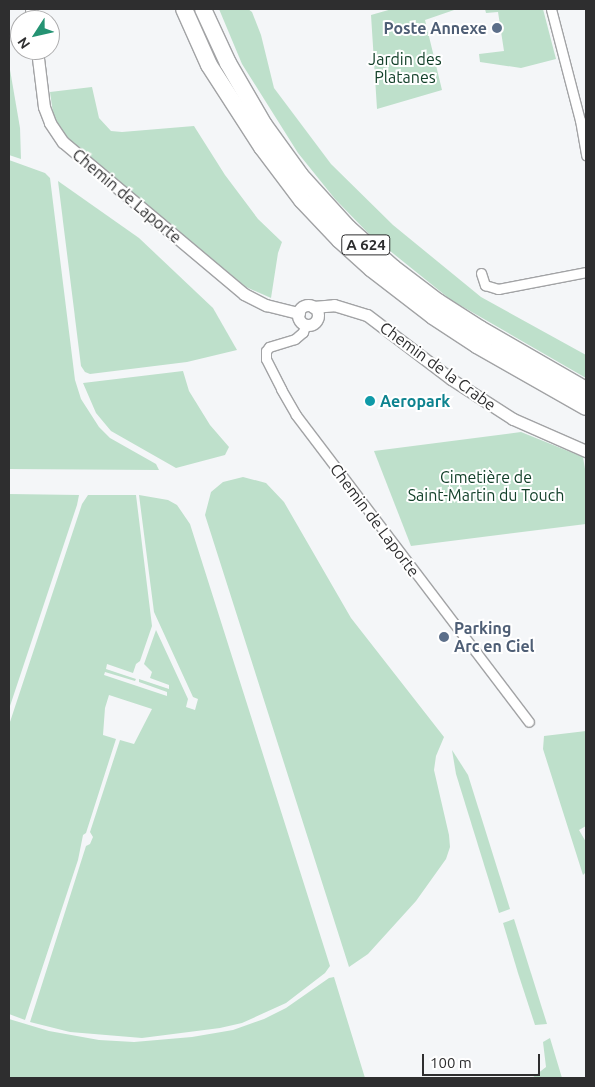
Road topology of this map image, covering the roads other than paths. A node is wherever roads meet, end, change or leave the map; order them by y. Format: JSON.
{"nodes":[{"id":1,"x":184,"y":9,"type":"edge"},
{"id":2,"x":203,"y":9,"type":"edge"},
{"id":3,"x":551,"y":9,"type":"edge"},
{"id":4,"x":38,"y":60,"type":"edge"},
{"id":5,"x":586,"y":155,"type":"edge"},
{"id":6,"x":586,"y":272,"type":"edge"},
{"id":7,"x":481,"y":274,"type":"dead end"},
{"id":8,"x":315,"y":312,"type":"junction"},
{"id":9,"x":299,"y":313,"type":"junction"},
{"id":10,"x":306,"y":324,"type":"junction"},
{"id":11,"x":541,"y":382,"type":"junction"},
{"id":12,"x":586,"y":390,"type":"edge"},
{"id":13,"x":586,"y":407,"type":"edge"},
{"id":14,"x":586,"y":415,"type":"edge"},
{"id":15,"x":586,"y":451,"type":"edge"},
{"id":16,"x":529,"y":722,"type":"dead end"}],
"edges":[{"from":1,"to":11,"type":"highway","number":"A 624"},
{"from":2,"to":12,"type":"highway","number":"A 624"},
{"from":3,"to":5,"type":"street"},
{"from":4,"to":9,"type":"street","name":"Chemin de Laporte"},
{"from":6,"to":7,"type":"street"},
{"from":8,"to":9,"type":"street"},
{"from":8,"to":10,"type":"street","name":"Chemin de Laporte"},
{"from":8,"to":15,"type":"street","name":"Chemin de la Crabe"},
{"from":9,"to":10,"type":"street"},
{"from":10,"to":16,"type":"street","name":"Chemin de Laporte"},
{"from":11,"to":13,"type":"highway","number":"A 624"},
{"from":11,"to":14,"type":"highway"}]}
